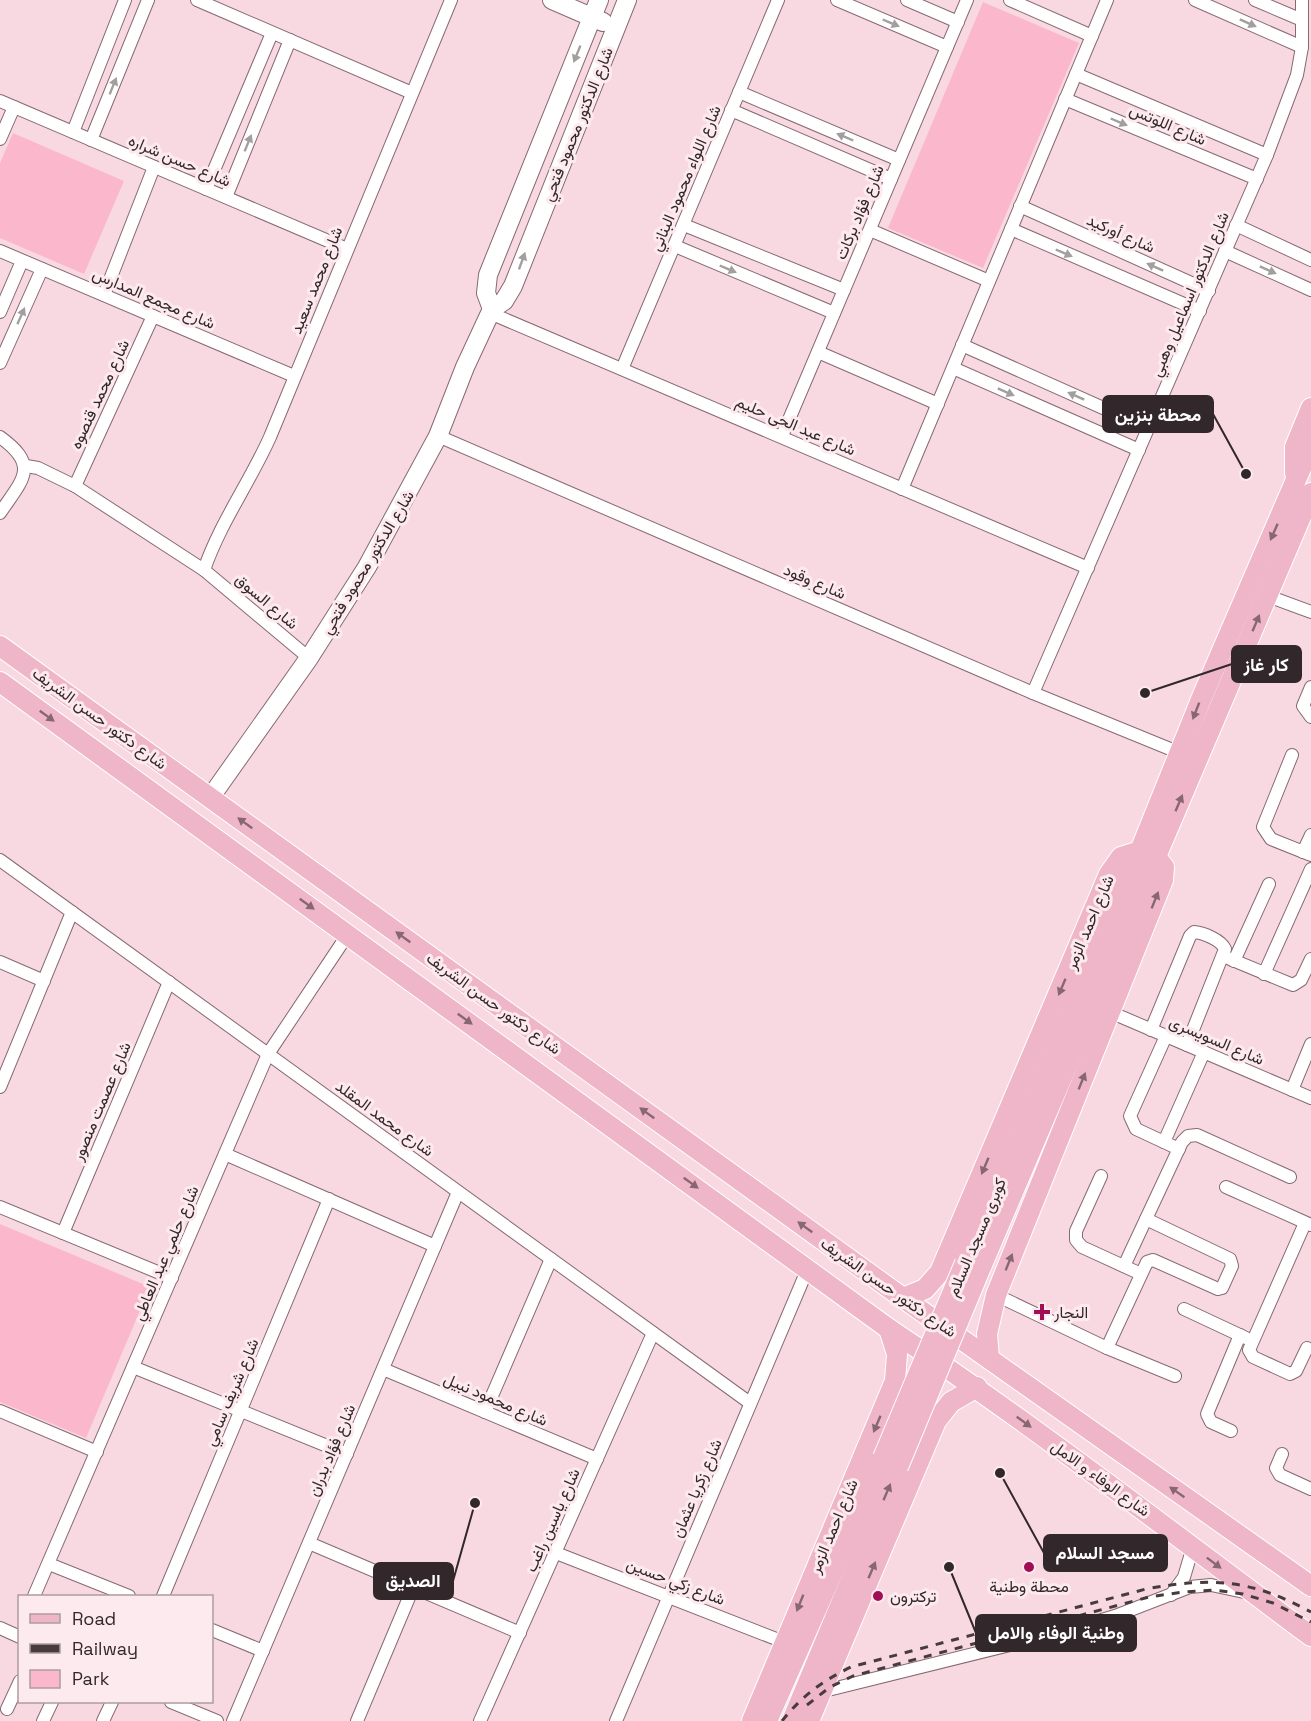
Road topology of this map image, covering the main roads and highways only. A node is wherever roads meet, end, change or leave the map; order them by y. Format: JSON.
{"nodes":[{"id":1,"x":1311,"y":408,"type":"edge"},
{"id":2,"x":1311,"y":445,"type":"edge"},
{"id":3,"x":1297,"y":478,"type":"junction"},
{"id":4,"x":1311,"y":493,"type":"edge"},
{"id":5,"x":1311,"y":520,"type":"edge"},
{"id":6,"x":1278,"y":573,"type":"junction"},
{"id":7,"x":0,"y":646,"type":"edge"},
{"id":8,"x":0,"y":682,"type":"edge"},
{"id":9,"x":1148,"y":854,"type":"junction"},
{"id":10,"x":297,"y":861,"type":"junction"},
{"id":11,"x":280,"y":885,"type":"junction"},
{"id":12,"x":438,"y":963,"type":"junction"},
{"id":13,"x":421,"y":987,"type":"junction"},
{"id":14,"x":945,"y":1260,"type":"junction"},
{"id":15,"x":996,"y":1295,"type":"junction"},
{"id":16,"x":903,"y":1298,"type":"junction"},
{"id":17,"x":889,"y":1329,"type":"junction"},
{"id":18,"x":989,"y":1358,"type":"junction"},
{"id":19,"x":977,"y":1387,"type":"junction"},
{"id":20,"x":892,"y":1389,"type":"junction"},
{"id":21,"x":936,"y":1421,"type":"junction"},
{"id":22,"x":890,"y":1463,"type":"junction"},
{"id":23,"x":1140,"y":1465,"type":"junction"},
{"id":24,"x":1121,"y":1492,"type":"junction"},
{"id":25,"x":1311,"y":1586,"type":"edge"},
{"id":26,"x":1311,"y":1636,"type":"edge"},
{"id":27,"x":752,"y":1721,"type":"edge"},
{"id":28,"x":766,"y":1721,"type":"edge"},
{"id":29,"x":792,"y":1721,"type":"edge"},
{"id":30,"x":809,"y":1721,"type":"edge"}],
"edges":[{"from":1,"to":3,"type":"main road"},
{"from":2,"to":3,"type":"main road"},
{"from":3,"to":9,"type":"main road","one_way":true},
{"from":4,"to":6,"type":"main road"},
{"from":5,"to":6,"type":"main road"},
{"from":9,"to":6,"type":"main road","one_way":true},
{"from":10,"to":7,"type":"main road","name":"شارع دكتور حسن الشريف","one_way":true},
{"from":8,"to":11,"type":"main road","name":"شارع دكتور حسن الشريف","one_way":true},
{"from":9,"to":14,"type":"main road","name":"شارع احمد الزمر","one_way":true},
{"from":15,"to":9,"type":"main road","one_way":true},
{"from":9,"to":22,"type":"main road","name":"كوبرى مسجد السلام","bridge":true},
{"from":10,"to":11,"type":"main road"},
{"from":12,"to":10,"type":"main road","name":"شارع دكتور حسن الشريف","one_way":true},
{"from":11,"to":13,"type":"main road","name":"شارع دكتور حسن الشريف","one_way":true},
{"from":12,"to":13,"type":"main road"},
{"from":16,"to":12,"type":"main road","name":"شارع دكتور حسن الشريف","one_way":true},
{"from":13,"to":17,"type":"main road","name":"شارع دكتور حسن الشريف","one_way":true},
{"from":14,"to":15,"type":"main road"},
{"from":14,"to":16,"type":"main road","name":"شارع احمد الزمر"},
{"from":15,"to":18,"type":"main road"},
{"from":16,"to":18,"type":"main road","name":"شارع دكتور حسن الشريف"},
{"from":17,"to":19,"type":"main road","name":"شارع دكتور حسن الشريف"},
{"from":17,"to":20,"type":"main road","name":"شارع احمد الزمر"},
{"from":18,"to":23,"type":"main road","name":"شارع الوفاء و الامل"},
{"from":19,"to":21,"type":"main road"},
{"from":19,"to":24,"type":"main road","name":"شارع الوفاء و الامل","one_way":true},
{"from":20,"to":21,"type":"main road"},
{"from":20,"to":27,"type":"main road","name":"شارع احمد الزمر","one_way":true},
{"from":30,"to":21,"type":"main road","one_way":true},
{"from":22,"to":28,"type":"main road","name":"كوبرى مسجد السلام"},
{"from":29,"to":22,"type":"main road","name":"كوبرى مسجد السلام","one_way":true},
{"from":23,"to":24,"type":"main road"},
{"from":25,"to":23,"type":"main road","name":"شارع الوفاء و الامل","one_way":true},
{"from":24,"to":26,"type":"main road","name":"شارع الوفاء و الامل","one_way":true}]}
